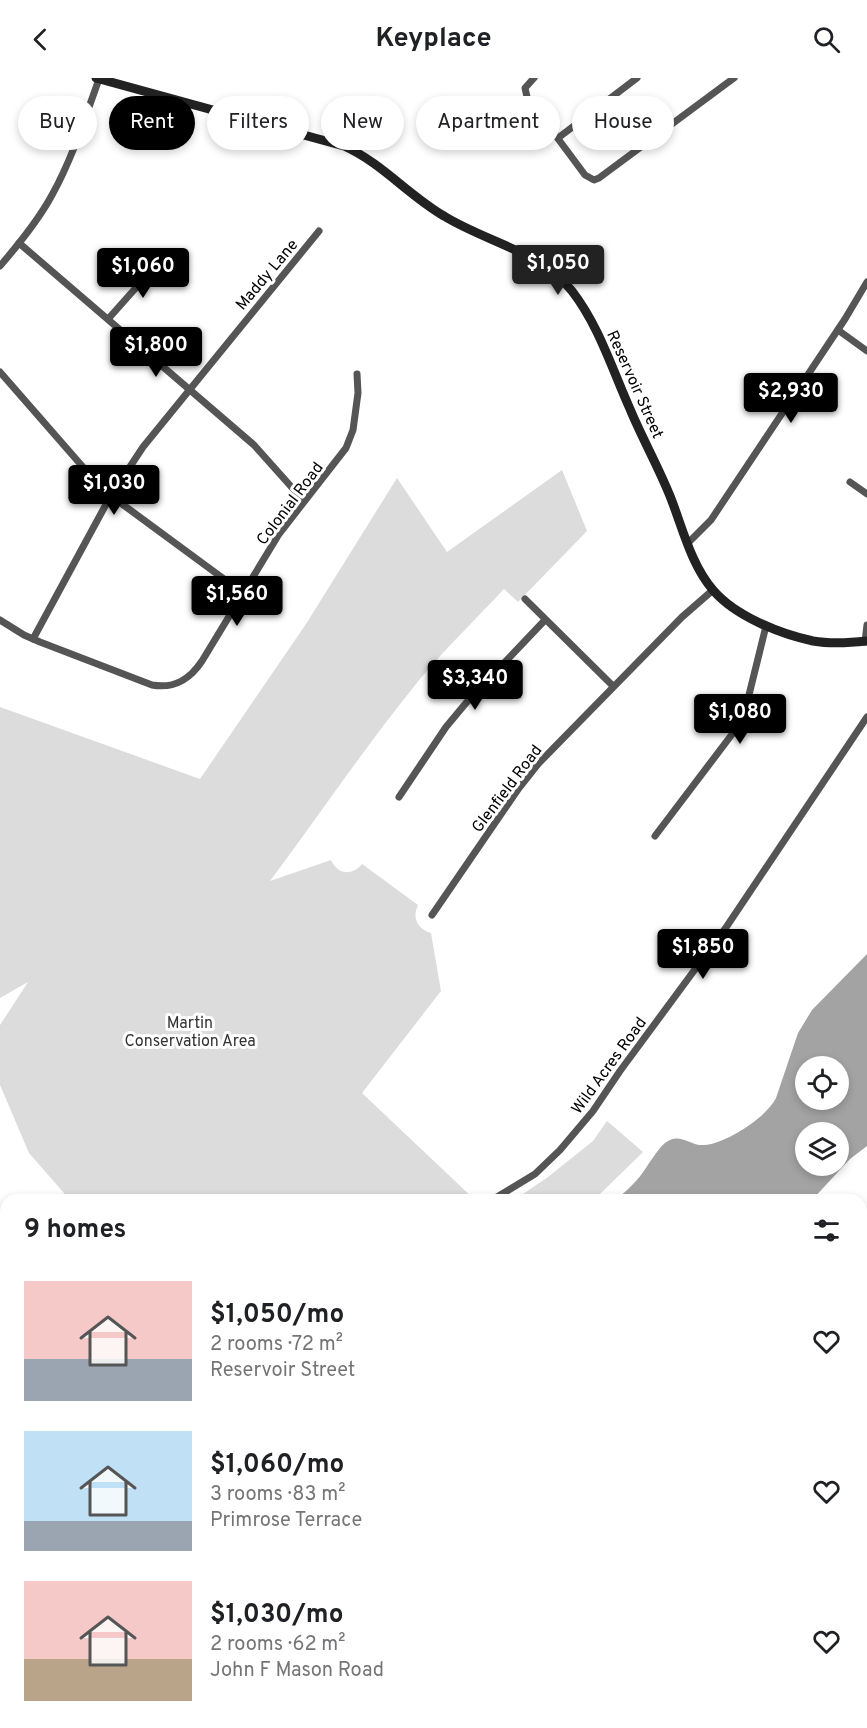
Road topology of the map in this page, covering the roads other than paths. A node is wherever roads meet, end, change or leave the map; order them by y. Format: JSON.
{"nodes":[{"id":1,"x":534,"y":78,"type":"edge"},
{"id":2,"x":637,"y":78,"type":"edge"},
{"id":3,"x":734,"y":78,"type":"edge"},
{"id":4,"x":98,"y":79,"type":"edge"},
{"id":5,"x":528,"y":96,"type":"edge"},
{"id":6,"x":560,"y":136,"type":"edge"},
{"id":7,"x":560,"y":141,"type":"edge"},
{"id":8,"x":319,"y":231,"type":"dead end"},
{"id":9,"x":19,"y":243,"type":"junction"},
{"id":10,"x":158,"y":263,"type":"dead end"},
{"id":11,"x":0,"y":266,"type":"edge"},
{"id":12,"x":867,"y":282,"type":"edge"},
{"id":13,"x":109,"y":318,"type":"junction"},
{"id":14,"x":838,"y":330,"type":"junction"},
{"id":15,"x":867,"y":351,"type":"edge"},
{"id":16,"x":0,"y":372,"type":"edge"},
{"id":17,"x":357,"y":374,"type":"dead end"},
{"id":18,"x":188,"y":390,"type":"junction"},
{"id":19,"x":850,"y":482,"type":"dead end"},
{"id":20,"x":867,"y":494,"type":"edge"},
{"id":21,"x":111,"y":496,"type":"junction"},
{"id":22,"x":304,"y":501,"type":"junction"},
{"id":23,"x":688,"y":543,"type":"junction"},
{"id":24,"x":713,"y":590,"type":"junction"},
{"id":25,"x":243,"y":593,"type":"junction"},
{"id":26,"x":525,"y":599,"type":"dead end"},
{"id":27,"x":0,"y":620,"type":"edge"},
{"id":28,"x":545,"y":620,"type":"junction"},
{"id":29,"x":867,"y":625,"type":"edge"},
{"id":30,"x":766,"y":626,"type":"junction"},
{"id":31,"x":33,"y":639,"type":"junction"},
{"id":32,"x":866,"y":642,"type":"edge"},
{"id":33,"x":613,"y":686,"type":"junction"},
{"id":34,"x":867,"y":717,"type":"edge"},
{"id":35,"x":399,"y":797,"type":"dead end"},
{"id":36,"x":654,"y":836,"type":"dead end"},
{"id":37,"x":432,"y":915,"type":"dead end"},
{"id":38,"x":502,"y":1194,"type":"edge"}],
"edges":[{"from":1,"to":5,"type":"street"},
{"from":2,"to":6,"type":"street"},
{"from":3,"to":7,"type":"street"},
{"from":4,"to":9,"type":"street"},
{"from":4,"to":23,"type":"street","name":"Reservoir Street"},
{"from":8,"to":18,"type":"street","name":"Maddy Lane"},
{"from":9,"to":11,"type":"street"},
{"from":9,"to":13,"type":"street"},
{"from":10,"to":13,"type":"street"},
{"from":12,"to":14,"type":"street"},
{"from":13,"to":18,"type":"street"},
{"from":14,"to":15,"type":"street"},
{"from":14,"to":23,"type":"street"},
{"from":16,"to":21,"type":"street"},
{"from":17,"to":22,"type":"street","name":"Colonial Road"},
{"from":18,"to":21,"type":"street","name":"Maddy Lane"},
{"from":18,"to":22,"type":"street"},
{"from":19,"to":20,"type":"street"},
{"from":21,"to":25,"type":"street"},
{"from":21,"to":31,"type":"street","name":"Maddy Lane"},
{"from":22,"to":25,"type":"street","name":"Colonial Road"},
{"from":23,"to":24,"type":"street","name":"Reservoir Street"},
{"from":24,"to":30,"type":"street","name":"Reservoir Street"},
{"from":24,"to":33,"type":"street","name":"Glenfield Road"},
{"from":25,"to":31,"type":"street","name":"Colonial Road"},
{"from":26,"to":28,"type":"street"},
{"from":27,"to":31,"type":"street","name":"Colonial Road"},
{"from":28,"to":33,"type":"street"},
{"from":28,"to":35,"type":"street"},
{"from":29,"to":32,"type":"street"},
{"from":30,"to":32,"type":"street","name":"Reservoir Street"},
{"from":30,"to":36,"type":"street"},
{"from":33,"to":37,"type":"street","name":"Glenfield Road"},
{"from":34,"to":38,"type":"street","name":"Wild Acres Road"}]}
